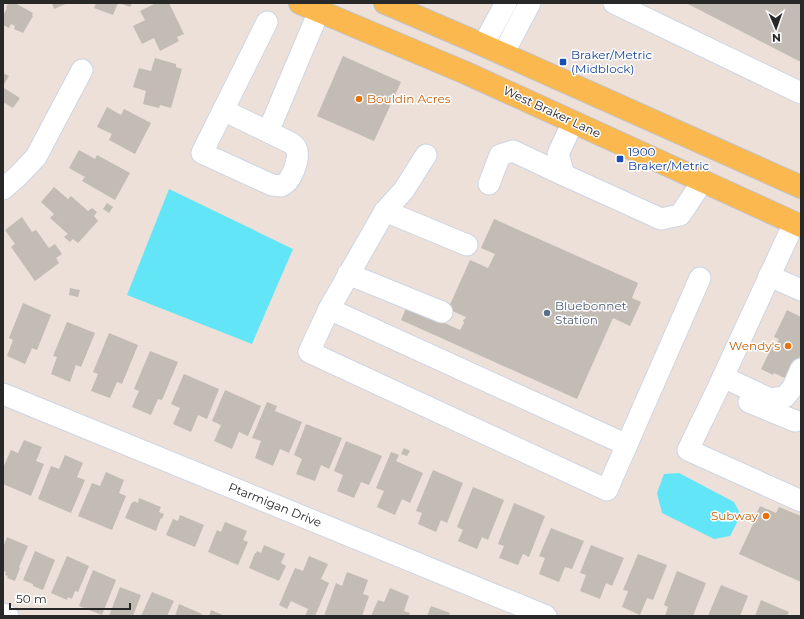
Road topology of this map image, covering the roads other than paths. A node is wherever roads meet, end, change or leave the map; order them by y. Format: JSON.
{"nodes":[{"id":1,"x":385,"y":3,"type":"edge"},
{"id":2,"x":506,"y":3,"type":"edge"},
{"id":3,"x":530,"y":3,"type":"edge"},
{"id":4,"x":614,"y":3,"type":"edge"},
{"id":5,"x":310,"y":7,"type":"edge"},
{"id":6,"x":267,"y":22,"type":"dead end"},
{"id":7,"x":483,"y":45,"type":"junction"},
{"id":8,"x":503,"y":54,"type":"junction"},
{"id":9,"x":82,"y":70,"type":"dead end"},
{"id":10,"x":466,"y":73,"type":"junction"},
{"id":11,"x":801,"y":93,"type":"edge"},
{"id":12,"x":223,"y":110,"type":"junction"},
{"id":13,"x":573,"y":122,"type":"junction"},
{"id":14,"x":268,"y":132,"type":"junction"},
{"id":15,"x":426,"y":155,"type":"dead end"},
{"id":16,"x":564,"y":175,"type":"junction"},
{"id":17,"x":703,"y":181,"type":"junction"},
{"id":18,"x":489,"y":184,"type":"dead end"},
{"id":19,"x":801,"y":187,"type":"edge"},
{"id":20,"x":3,"y":189,"type":"edge"},
{"id":21,"x":385,"y":211,"type":"junction"},
{"id":22,"x":799,"y":220,"type":"edge"},
{"id":23,"x":467,"y":245,"type":"dead end"},
{"id":24,"x":348,"y":274,"type":"junction"},
{"id":25,"x":769,"y":276,"type":"junction"},
{"id":26,"x":700,"y":278,"type":"dead end"},
{"id":27,"x":801,"y":290,"type":"edge"},
{"id":28,"x":329,"y":309,"type":"junction"},
{"id":29,"x":442,"y":312,"type":"dead end"},
{"id":30,"x":801,"y":369,"type":"edge"},
{"id":31,"x":720,"y":383,"type":"junction"},
{"id":32,"x":3,"y":394,"type":"edge"},
{"id":33,"x":795,"y":421,"type":"dead end"},
{"id":34,"x":627,"y":445,"type":"junction"},
{"id":35,"x":801,"y":501,"type":"edge"},
{"id":36,"x":3,"y":614,"type":"edge"},
{"id":37,"x":8,"y":616,"type":"edge"},
{"id":38,"x":546,"y":616,"type":"edge"}],
"edges":[{"from":1,"to":7,"type":"main road"},
{"from":2,"to":7,"type":"street"},
{"from":3,"to":8,"type":"street"},
{"from":4,"to":11,"type":"street"},
{"from":5,"to":10,"type":"main road","name":"West Braker Lane"},
{"from":5,"to":14,"type":"street"},
{"from":6,"to":12,"type":"street"},
{"from":7,"to":8,"type":"main road"},
{"from":7,"to":10,"type":"main road"},
{"from":8,"to":19,"type":"main road"},
{"from":9,"to":20,"type":"street"},
{"from":10,"to":13,"type":"main road","name":"West Braker Lane"},
{"from":12,"to":14,"type":"street"},
{"from":12,"to":14,"type":"street"},
{"from":13,"to":16,"type":"street"},
{"from":13,"to":17,"type":"main road","name":"West Braker Lane"},
{"from":15,"to":21,"type":"street"},
{"from":16,"to":17,"type":"street"},
{"from":16,"to":18,"type":"street"},
{"from":17,"to":22,"type":"main road","name":"West Braker Lane"},
{"from":21,"to":23,"type":"street"},
{"from":21,"to":24,"type":"street"},
{"from":22,"to":25,"type":"street"},
{"from":24,"to":28,"type":"street"},
{"from":24,"to":29,"type":"street"},
{"from":25,"to":27,"type":"street"},
{"from":25,"to":31,"type":"street"},
{"from":26,"to":34,"type":"street"},
{"from":28,"to":34,"type":"street"},
{"from":28,"to":34,"type":"street"},
{"from":30,"to":31,"type":"street"},
{"from":31,"to":33,"type":"street"},
{"from":31,"to":35,"type":"street"},
{"from":32,"to":38,"type":"street","name":"Ptarmigan Drive"},
{"from":36,"to":37,"type":"street"}]}
